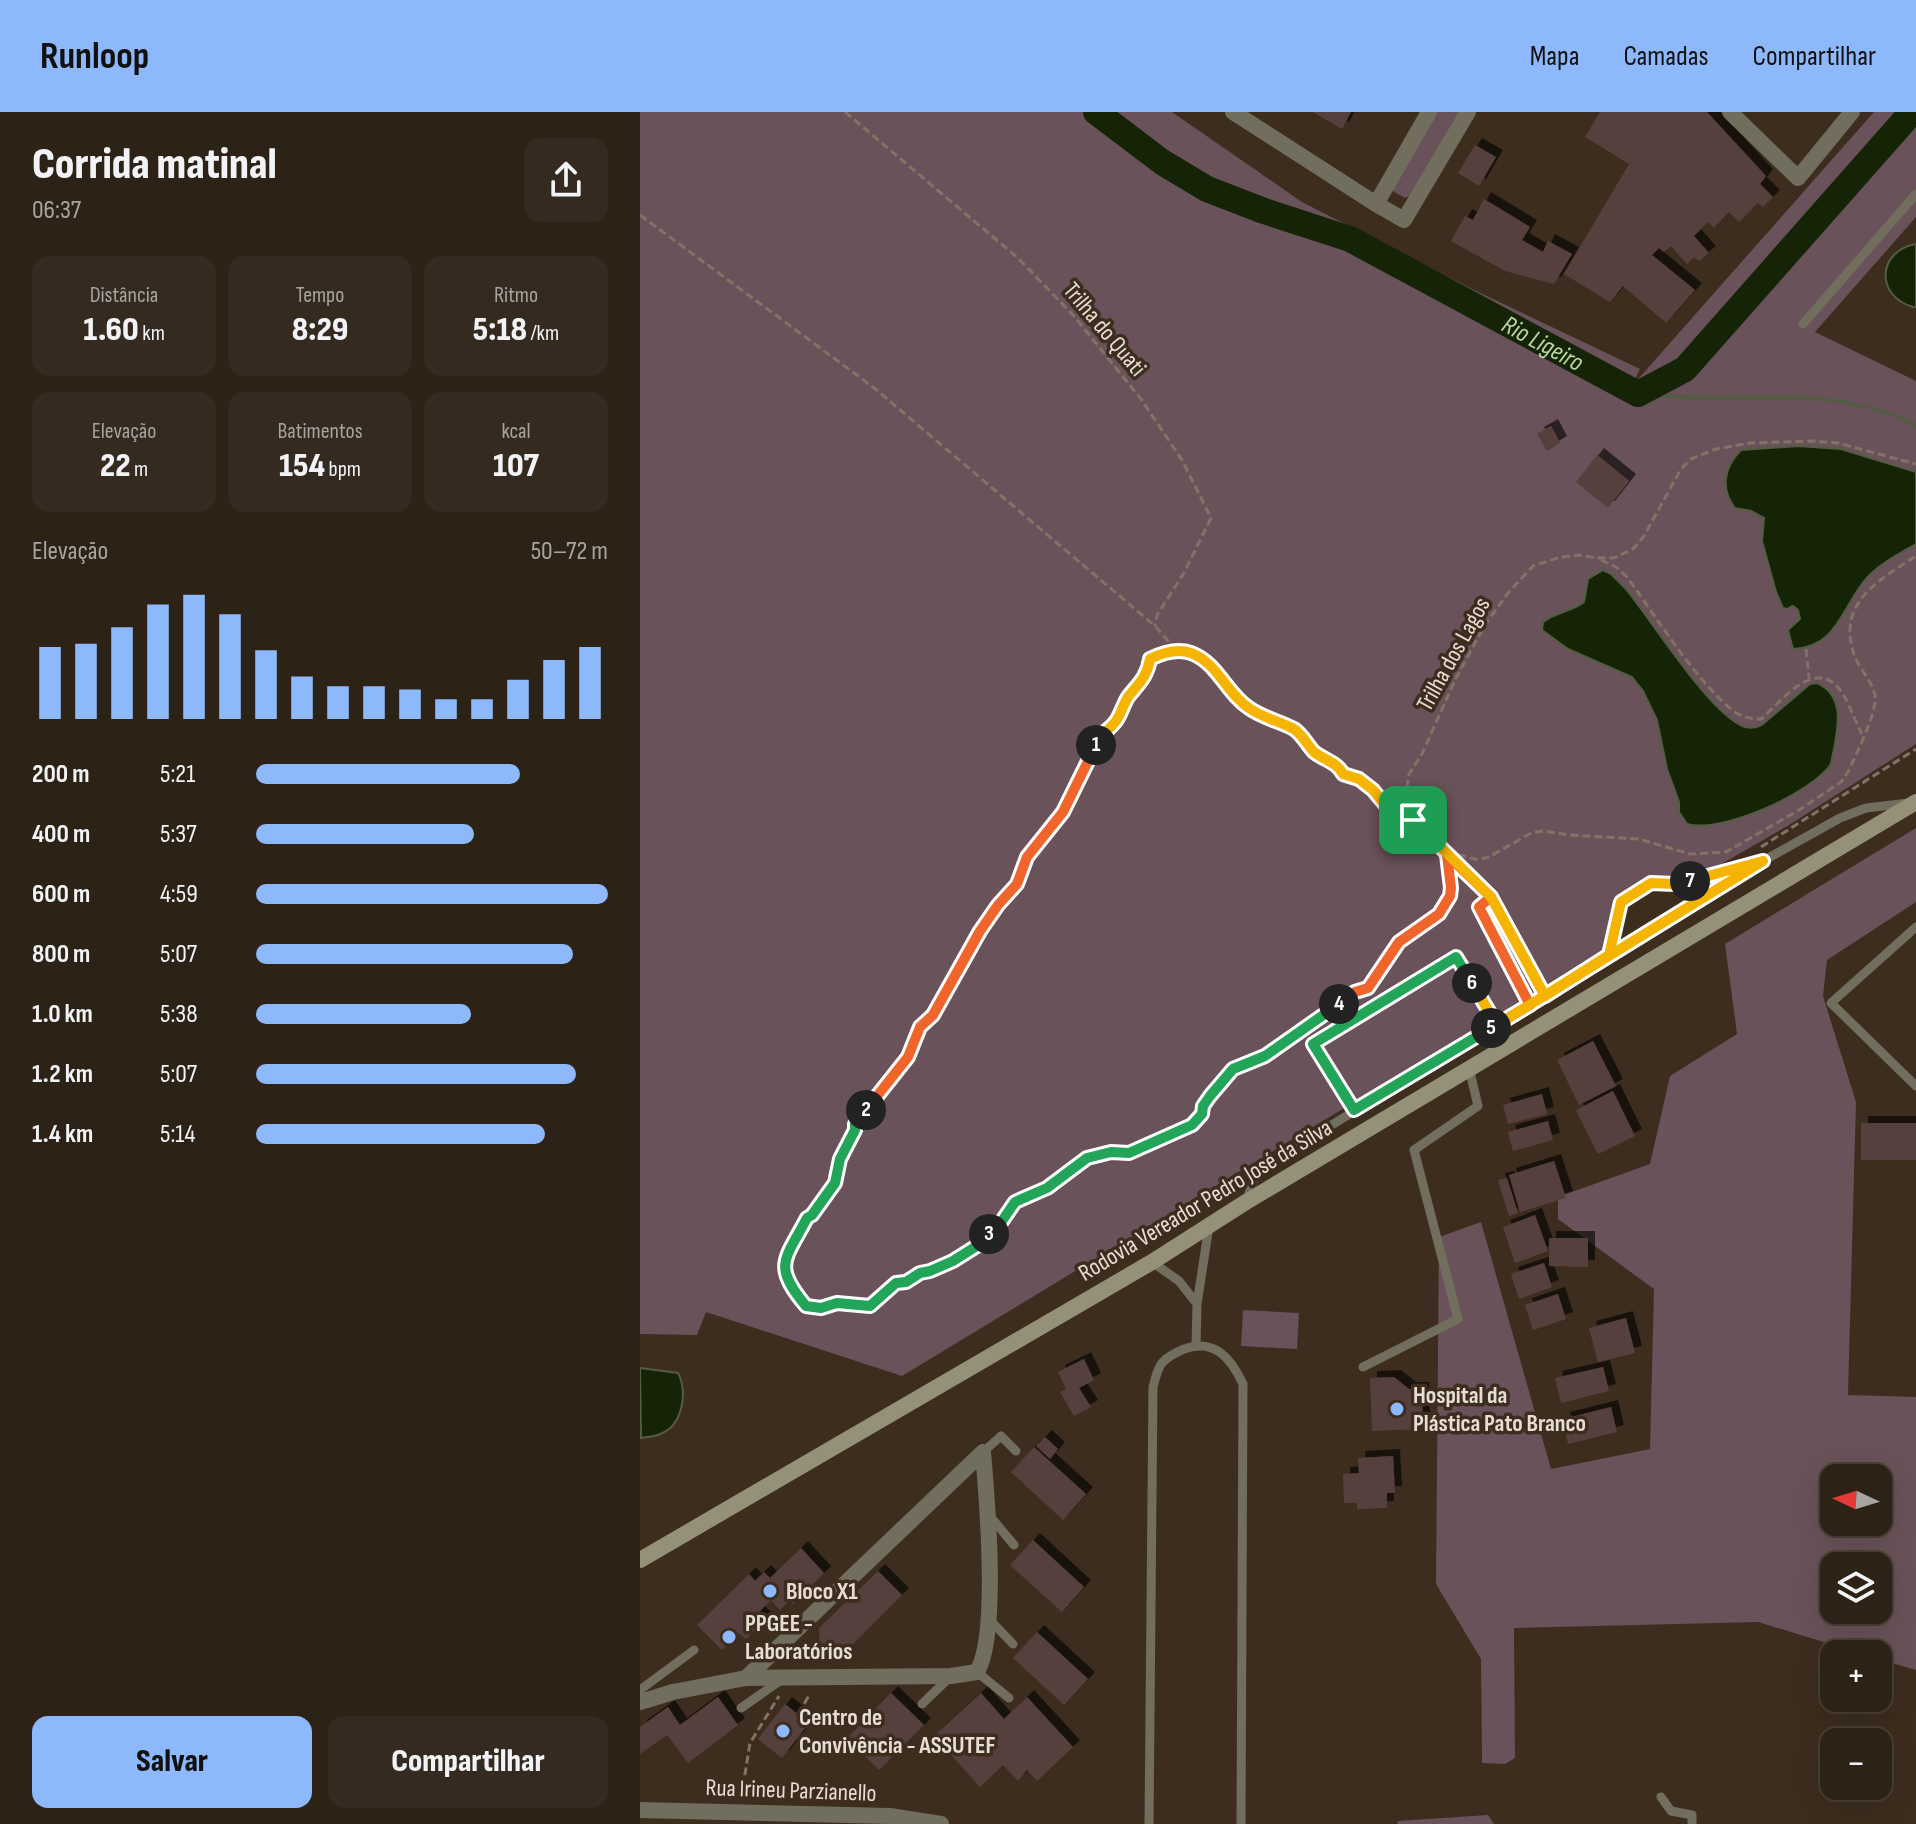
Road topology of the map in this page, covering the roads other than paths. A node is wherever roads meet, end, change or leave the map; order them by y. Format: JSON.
{"nodes":[{"id":1,"x":1233,"y":112,"type":"edge"},
{"id":2,"x":1429,"y":112,"type":"edge"},
{"id":3,"x":1468,"y":112,"type":"edge"},
{"id":4,"x":1730,"y":112,"type":"edge"},
{"id":5,"x":1852,"y":112,"type":"edge"},
{"id":6,"x":1916,"y":194,"type":"edge"},
{"id":7,"x":1376,"y":204,"type":"junction"},
{"id":8,"x":1803,"y":324,"type":"dead end"},
{"id":9,"x":1916,"y":802,"type":"edge"},
{"id":10,"x":1763,"y":861,"type":"junction"},
{"id":11,"x":1916,"y":927,"type":"edge"},
{"id":12,"x":1609,"y":955,"type":"junction"},
{"id":13,"x":1497,"y":1025,"type":"junction"},
{"id":14,"x":1469,"y":1068,"type":"junction"},
{"id":15,"x":1916,"y":1086,"type":"edge"},
{"id":16,"x":1354,"y":1110,"type":"junction"},
{"id":17,"x":1246,"y":1202,"type":"junction"},
{"id":18,"x":1209,"y":1226,"type":"junction"},
{"id":19,"x":1152,"y":1262,"type":"junction"},
{"id":20,"x":1197,"y":1304,"type":"junction"},
{"id":21,"x":1196,"y":1345,"type":"junction"},
{"id":22,"x":1363,"y":1367,"type":"dead end"},
{"id":23,"x":1016,"y":1451,"type":"dead end"},
{"id":24,"x":983,"y":1452,"type":"junction"},
{"id":25,"x":989,"y":1515,"type":"junction"},
{"id":26,"x":1014,"y":1545,"type":"dead end"},
{"id":27,"x":640,"y":1560,"type":"edge"},
{"id":28,"x":988,"y":1618,"type":"junction"},
{"id":29,"x":1013,"y":1644,"type":"dead end"},
{"id":30,"x":694,"y":1650,"type":"dead end"},
{"id":31,"x":977,"y":1672,"type":"junction"},
{"id":32,"x":951,"y":1676,"type":"junction"},
{"id":33,"x":746,"y":1678,"type":"junction"},
{"id":34,"x":784,"y":1678,"type":"junction"},
{"id":35,"x":640,"y":1690,"type":"edge"},
{"id":36,"x":1009,"y":1698,"type":"dead end"},
{"id":37,"x":640,"y":1702,"type":"edge"},
{"id":38,"x":922,"y":1704,"type":"dead end"},
{"id":39,"x":741,"y":1708,"type":"dead end"},
{"id":40,"x":1661,"y":1797,"type":"dead end"},
{"id":41,"x":640,"y":1810,"type":"edge"},
{"id":42,"x":714,"y":1818,"type":"edge"},
{"id":43,"x":941,"y":1824,"type":"edge"},
{"id":44,"x":1149,"y":1824,"type":"edge"},
{"id":45,"x":1241,"y":1824,"type":"edge"},
{"id":46,"x":1692,"y":1824,"type":"edge"}],
"edges":[{"from":1,"to":7,"type":"street"},
{"from":2,"to":7,"type":"street"},
{"from":3,"to":7,"type":"street"},
{"from":4,"to":5,"type":"street"},
{"from":6,"to":8,"type":"lane"},
{"from":9,"to":10,"type":"lane"},
{"from":9,"to":14,"type":"main road","name":"Rodovia Vereador Pedro José da Silva"},
{"from":10,"to":12,"type":"lane"},
{"from":10,"to":12,"type":"lane"},
{"from":11,"to":15,"type":"lane"},
{"from":12,"to":13,"type":"lane"},
{"from":13,"to":16,"type":"lane"},
{"from":13,"to":16,"type":"lane"},
{"from":14,"to":17,"type":"main road","name":"Rodovia Vereador Pedro José da Silva"},
{"from":14,"to":22,"type":"lane"},
{"from":16,"to":17,"type":"lane"},
{"from":17,"to":18,"type":"main road","name":"Rodovia Vereador Pedro José da Silva"},
{"from":18,"to":19,"type":"main road","name":"Rodovia Vereador Pedro José da Silva"},
{"from":18,"to":20,"type":"lane"},
{"from":19,"to":20,"type":"lane"},
{"from":19,"to":27,"type":"main road","name":"Rodovia Vereador Pedro José da Silva"},
{"from":20,"to":21,"type":"lane"},
{"from":21,"to":44,"type":"lane"},
{"from":21,"to":45,"type":"lane"},
{"from":23,"to":24,"type":"lane"},
{"from":24,"to":25,"type":"street"},
{"from":24,"to":33,"type":"street"},
{"from":25,"to":26,"type":"lane"},
{"from":25,"to":28,"type":"street"},
{"from":28,"to":29,"type":"lane"},
{"from":28,"to":31,"type":"street"},
{"from":30,"to":35,"type":"lane"},
{"from":31,"to":32,"type":"street"},
{"from":31,"to":36,"type":"lane"},
{"from":32,"to":34,"type":"street"},
{"from":32,"to":38,"type":"lane"},
{"from":33,"to":34,"type":"street"},
{"from":33,"to":37,"type":"street"},
{"from":34,"to":39,"type":"lane"},
{"from":40,"to":46,"type":"lane"},
{"from":41,"to":42,"type":"street","name":"Rua Irineu Parzianello"},
{"from":42,"to":43,"type":"street","name":"Rua Irineu Parzianello"}]}
